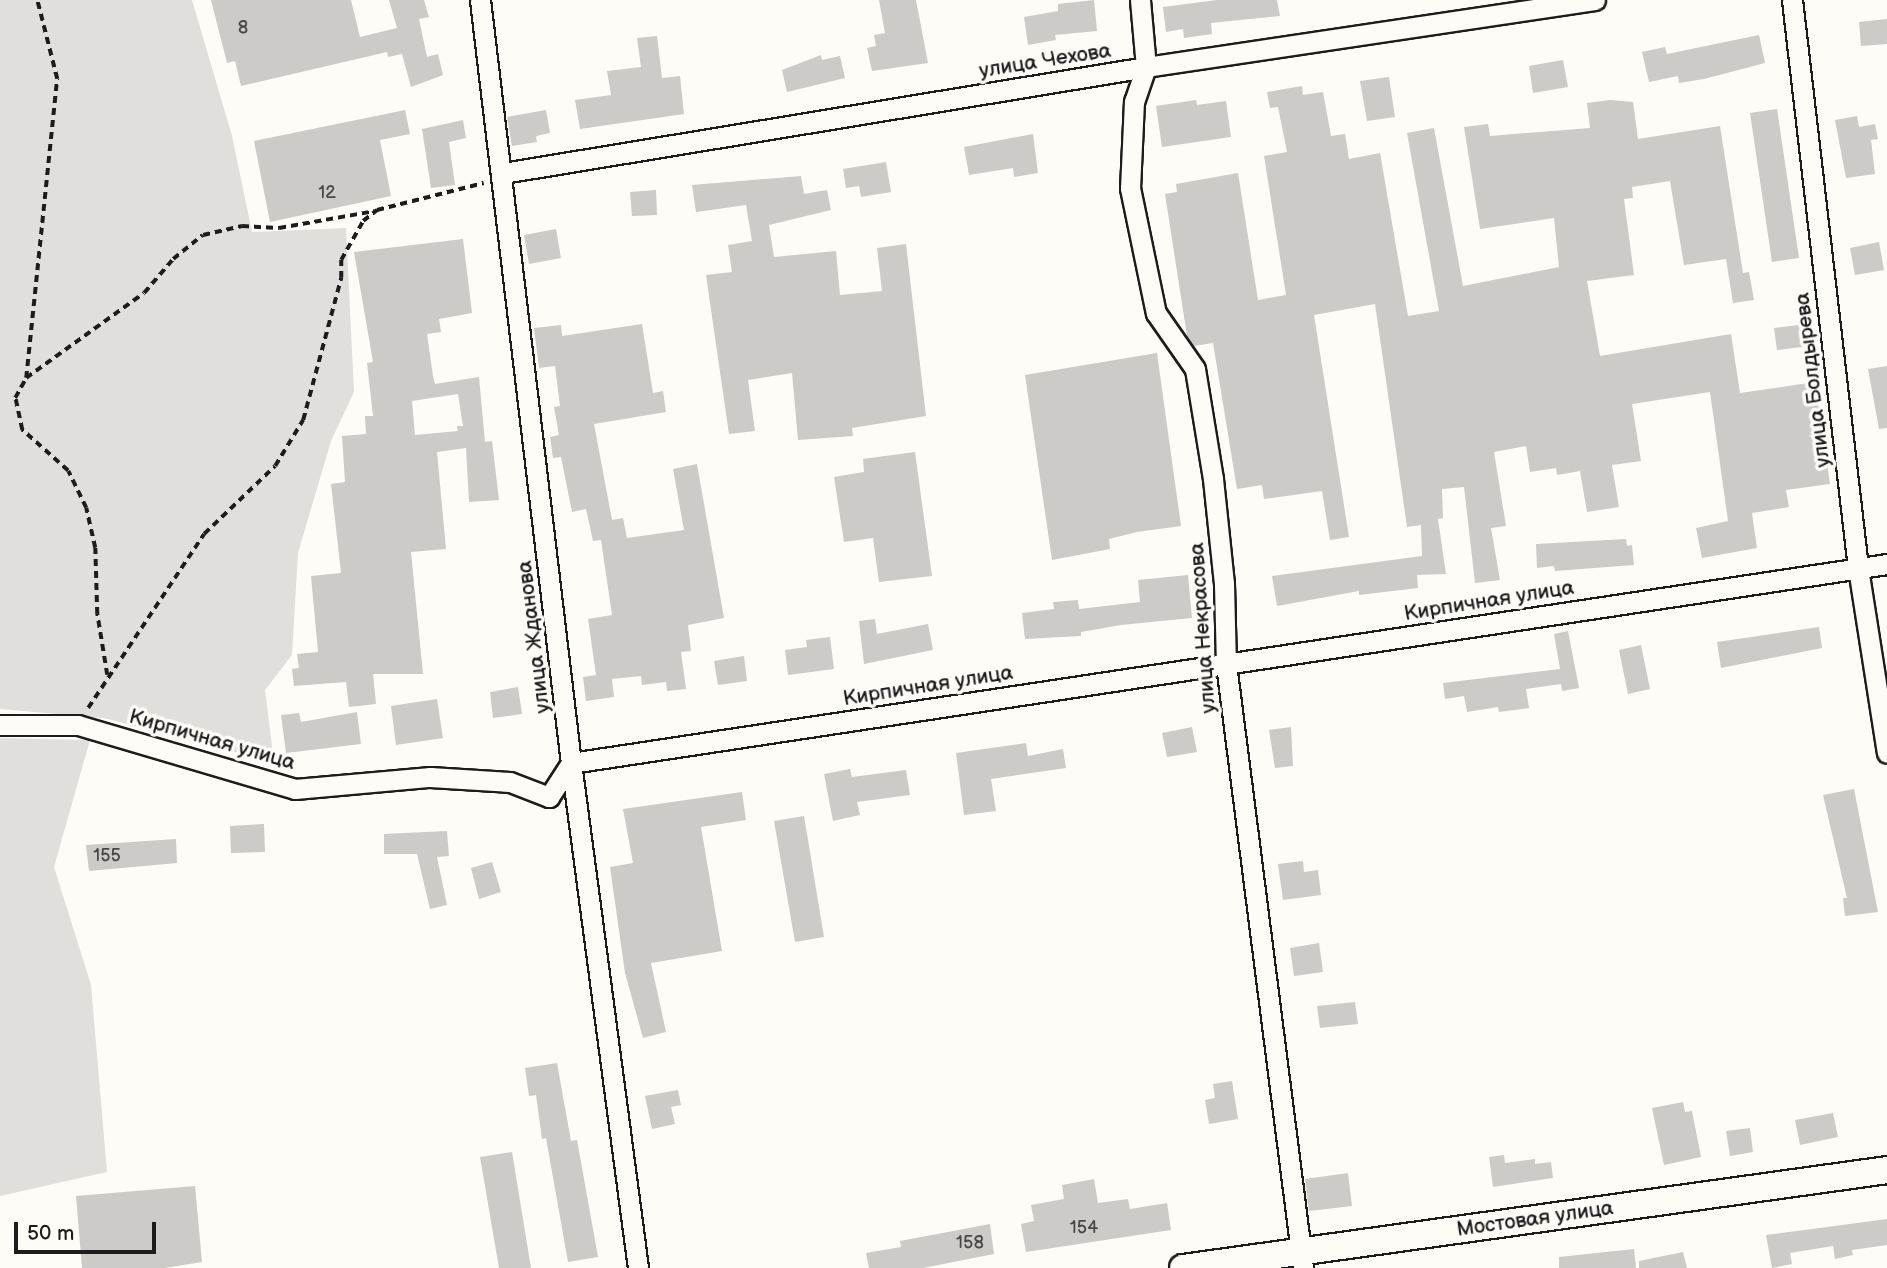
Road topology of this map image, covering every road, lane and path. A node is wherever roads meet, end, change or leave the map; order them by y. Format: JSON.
{"nodes":[{"id":1,"x":37,"y":0,"type":"edge"},
{"id":2,"x":480,"y":0,"type":"edge"},
{"id":3,"x":1140,"y":0,"type":"edge"},
{"id":4,"x":1595,"y":0,"type":"edge"},
{"id":5,"x":1792,"y":0,"type":"edge"},
{"id":6,"x":1146,"y":67,"type":"junction"},
{"id":7,"x":503,"y":176,"type":"junction"},
{"id":8,"x":377,"y":210,"type":"junction"},
{"id":9,"x":26,"y":378,"type":"junction"},
{"id":10,"x":1887,"y":564,"type":"edge"},
{"id":11,"x":1858,"y":568,"type":"junction"},
{"id":12,"x":1226,"y":664,"type":"junction"},
{"id":13,"x":108,"y":677,"type":"junction"},
{"id":14,"x":0,"y":725,"type":"edge"},
{"id":15,"x":78,"y":725,"type":"junction"},
{"id":16,"x":1887,"y":753,"type":"edge"},
{"id":17,"x":571,"y":763,"type":"junction"},
{"id":18,"x":1887,"y":1170,"type":"edge"},
{"id":19,"x":1301,"y":1260,"type":"edge"},
{"id":20,"x":638,"y":1268,"type":"edge"},
{"id":21,"x":1182,"y":1268,"type":"edge"}],
"edges":[{"from":1,"to":9,"type":"path"},
{"from":2,"to":7,"type":"street","name":"улица Жданова"},
{"from":3,"to":6,"type":"street","name":"улица Некрасова"},
{"from":4,"to":6,"type":"street","name":"улица Чехова"},
{"from":5,"to":11,"type":"street","name":"улица Болдырева"},
{"from":6,"to":7,"type":"street","name":"улица Чехова"},
{"from":6,"to":12,"type":"street","name":"улица Некрасова"},
{"from":7,"to":8,"type":"path"},
{"from":7,"to":17,"type":"street","name":"улица Жданова"},
{"from":8,"to":9,"type":"path"},
{"from":8,"to":13,"type":"path"},
{"from":9,"to":13,"type":"path"},
{"from":10,"to":11,"type":"street","name":"Кирпичная улица"},
{"from":11,"to":12,"type":"street","name":"Кирпичная улица"},
{"from":11,"to":16,"type":"street","name":"улица Болдырева"},
{"from":12,"to":17,"type":"street","name":"Кирпичная улица"},
{"from":12,"to":19,"type":"street","name":"улица Некрасова"},
{"from":13,"to":15,"type":"path"},
{"from":14,"to":15,"type":"street","name":"Кирпичная улица"},
{"from":15,"to":17,"type":"street","name":"Кирпичная улица"},
{"from":17,"to":20,"type":"street","name":"улица Жданова"},
{"from":18,"to":19,"type":"street","name":"Мостовая улица"},
{"from":19,"to":21,"type":"street","name":"Мостовая улица"}]}
